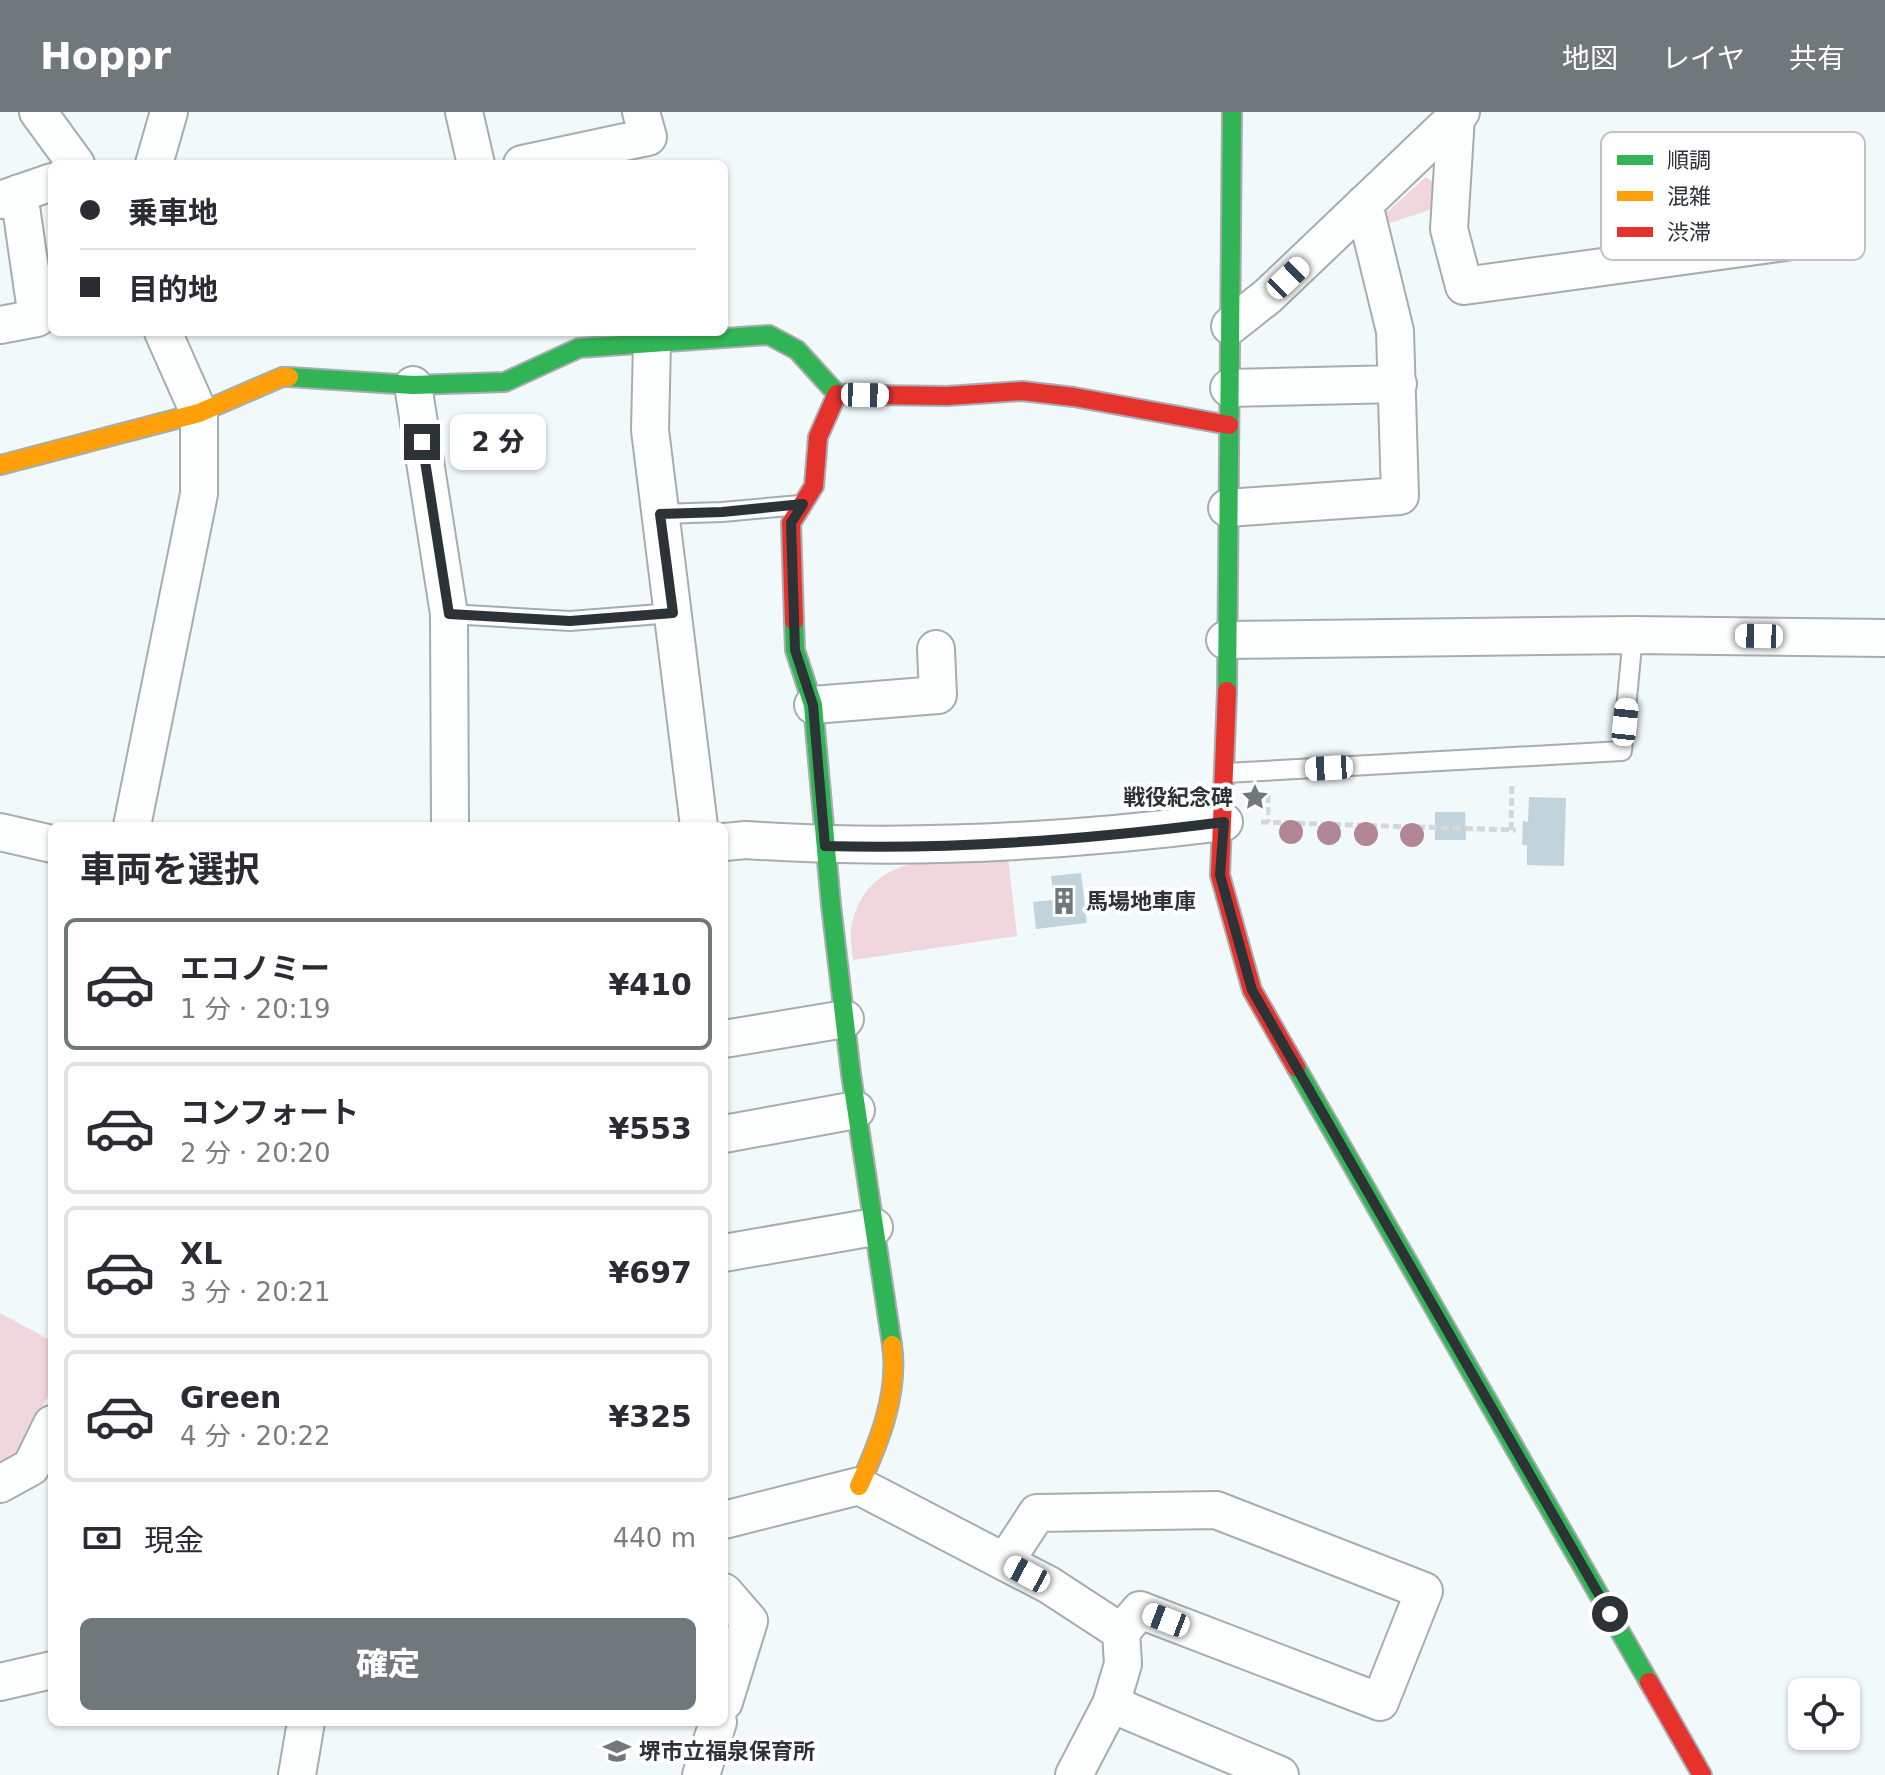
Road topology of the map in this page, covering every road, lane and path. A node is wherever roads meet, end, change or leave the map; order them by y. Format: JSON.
{"nodes":[{"id":1,"x":38,"y":112,"type":"edge"},
{"id":2,"x":169,"y":112,"type":"edge"},
{"id":3,"x":464,"y":112,"type":"edge"},
{"id":4,"x":641,"y":112,"type":"edge"},
{"id":5,"x":1232,"y":112,"type":"edge"},
{"id":6,"x":1458,"y":114,"type":"edge"},
{"id":7,"x":73,"y":160,"type":"edge"},
{"id":8,"x":155,"y":160,"type":"edge"},
{"id":9,"x":475,"y":160,"type":"edge"},
{"id":10,"x":541,"y":160,"type":"edge"},
{"id":11,"x":24,"y":192,"type":"edge"},
{"id":12,"x":1364,"y":204,"type":"junction"},
{"id":13,"x":1654,"y":260,"type":"edge"},
{"id":14,"x":0,"y":325,"type":"edge"},
{"id":15,"x":1230,"y":326,"type":"junction"},
{"id":16,"x":165,"y":336,"type":"edge"},
{"id":17,"x":652,"y":343,"type":"junction"},
{"id":18,"x":1398,"y":384,"type":"junction"},
{"id":19,"x":413,"y":385,"type":"junction"},
{"id":20,"x":1229,"y":388,"type":"junction"},
{"id":21,"x":837,"y":394,"type":"junction"},
{"id":22,"x":199,"y":413,"type":"junction"},
{"id":23,"x":1229,"y":425,"type":"junction"},
{"id":24,"x":0,"y":465,"type":"edge"},
{"id":25,"x":803,"y":504,"type":"junction"},
{"id":26,"x":1227,"y":508,"type":"junction"},
{"id":27,"x":660,"y":514,"type":"junction"},
{"id":28,"x":673,"y":613,"type":"junction"},
{"id":29,"x":449,"y":614,"type":"junction"},
{"id":30,"x":1633,"y":635,"type":"junction"},
{"id":31,"x":1885,"y":638,"type":"edge"},
{"id":32,"x":1225,"y":640,"type":"junction"},
{"id":33,"x":936,"y":649,"type":"dead end"},
{"id":34,"x":813,"y":705,"type":"junction"},
{"id":35,"x":1512,"y":757,"type":"junction"},
{"id":36,"x":1226,"y":773,"type":"junction"},
{"id":37,"x":133,"y":822,"type":"edge"},
{"id":38,"x":450,"y":822,"type":"edge"},
{"id":39,"x":699,"y":822,"type":"edge"},
{"id":40,"x":1224,"y":822,"type":"junction"},
{"id":41,"x":0,"y":832,"type":"edge"},
{"id":42,"x":728,"y":842,"type":"edge"},
{"id":43,"x":48,"y":843,"type":"edge"},
{"id":44,"x":825,"y":846,"type":"junction"},
{"id":45,"x":845,"y":1019,"type":"junction"},
{"id":46,"x":728,"y":1038,"type":"edge"},
{"id":47,"x":856,"y":1110,"type":"junction"},
{"id":48,"x":728,"y":1133,"type":"edge"},
{"id":49,"x":874,"y":1227,"type":"junction"},
{"id":50,"x":728,"y":1252,"type":"edge"},
{"id":51,"x":48,"y":1432,"type":"edge"},
{"id":52,"x":0,"y":1484,"type":"edge"},
{"id":53,"x":859,"y":1486,"type":"junction"},
{"id":54,"x":728,"y":1519,"type":"edge"},
{"id":55,"x":1005,"y":1562,"type":"junction"},
{"id":56,"x":728,"y":1597,"type":"edge"},
{"id":57,"x":1121,"y":1632,"type":"junction"},
{"id":58,"x":48,"y":1671,"type":"edge"},
{"id":59,"x":0,"y":1682,"type":"edge"},
{"id":60,"x":728,"y":1689,"type":"edge"},
{"id":61,"x":1111,"y":1704,"type":"junction"},
{"id":62,"x":305,"y":1726,"type":"edge"},
{"id":63,"x":717,"y":1726,"type":"edge"},
{"id":64,"x":297,"y":1775,"type":"edge"},
{"id":65,"x":701,"y":1775,"type":"edge"},
{"id":66,"x":1074,"y":1775,"type":"edge"},
{"id":67,"x":1280,"y":1775,"type":"edge"},
{"id":68,"x":1702,"y":1775,"type":"edge"}],
"edges":[{"from":1,"to":7,"type":"street"},
{"from":2,"to":8,"type":"street"},
{"from":3,"to":9,"type":"street"},
{"from":4,"to":10,"type":"street"},
{"from":5,"to":15,"type":"street"},
{"from":6,"to":12,"type":"street"},
{"from":6,"to":13,"type":"street"},
{"from":11,"to":14,"type":"street"},
{"from":12,"to":15,"type":"street"},
{"from":12,"to":18,"type":"street"},
{"from":15,"to":20,"type":"street"},
{"from":16,"to":22,"type":"street"},
{"from":17,"to":19,"type":"street"},
{"from":17,"to":21,"type":"street"},
{"from":17,"to":27,"type":"street"},
{"from":18,"to":20,"type":"street"},
{"from":18,"to":26,"type":"street"},
{"from":19,"to":22,"type":"street"},
{"from":19,"to":29,"type":"street"},
{"from":20,"to":23,"type":"street"},
{"from":21,"to":23,"type":"street"},
{"from":21,"to":25,"type":"street"},
{"from":22,"to":24,"type":"street"},
{"from":22,"to":37,"type":"street"},
{"from":23,"to":26,"type":"street"},
{"from":25,"to":27,"type":"lane"},
{"from":25,"to":34,"type":"street"},
{"from":26,"to":32,"type":"street"},
{"from":27,"to":28,"type":"street"},
{"from":28,"to":29,"type":"lane"},
{"from":28,"to":39,"type":"street"},
{"from":29,"to":38,"type":"street"},
{"from":30,"to":31,"type":"street"},
{"from":30,"to":32,"type":"street"},
{"from":30,"to":35,"type":"lane"},
{"from":32,"to":36,"type":"street"},
{"from":33,"to":34,"type":"street"},
{"from":34,"to":44,"type":"street"},
{"from":35,"to":36,"type":"lane"},
{"from":35,"to":40,"type":"path"},
{"from":36,"to":40,"type":"street"},
{"from":40,"to":44,"type":"street"},
{"from":40,"to":68,"type":"street"},
{"from":41,"to":43,"type":"street"},
{"from":42,"to":44,"type":"street"},
{"from":44,"to":45,"type":"street"},
{"from":45,"to":46,"type":"street"},
{"from":45,"to":47,"type":"street"},
{"from":47,"to":48,"type":"street"},
{"from":47,"to":49,"type":"street"},
{"from":49,"to":50,"type":"street"},
{"from":49,"to":53,"type":"street"},
{"from":51,"to":52,"type":"street"},
{"from":53,"to":54,"type":"street"},
{"from":53,"to":55,"type":"street"},
{"from":55,"to":57,"type":"street"},
{"from":55,"to":57,"type":"street"},
{"from":56,"to":60,"type":"street"},
{"from":57,"to":61,"type":"street"},
{"from":58,"to":59,"type":"street"},
{"from":61,"to":66,"type":"street"},
{"from":61,"to":67,"type":"street"},
{"from":62,"to":64,"type":"street"},
{"from":63,"to":65,"type":"street"}]}
